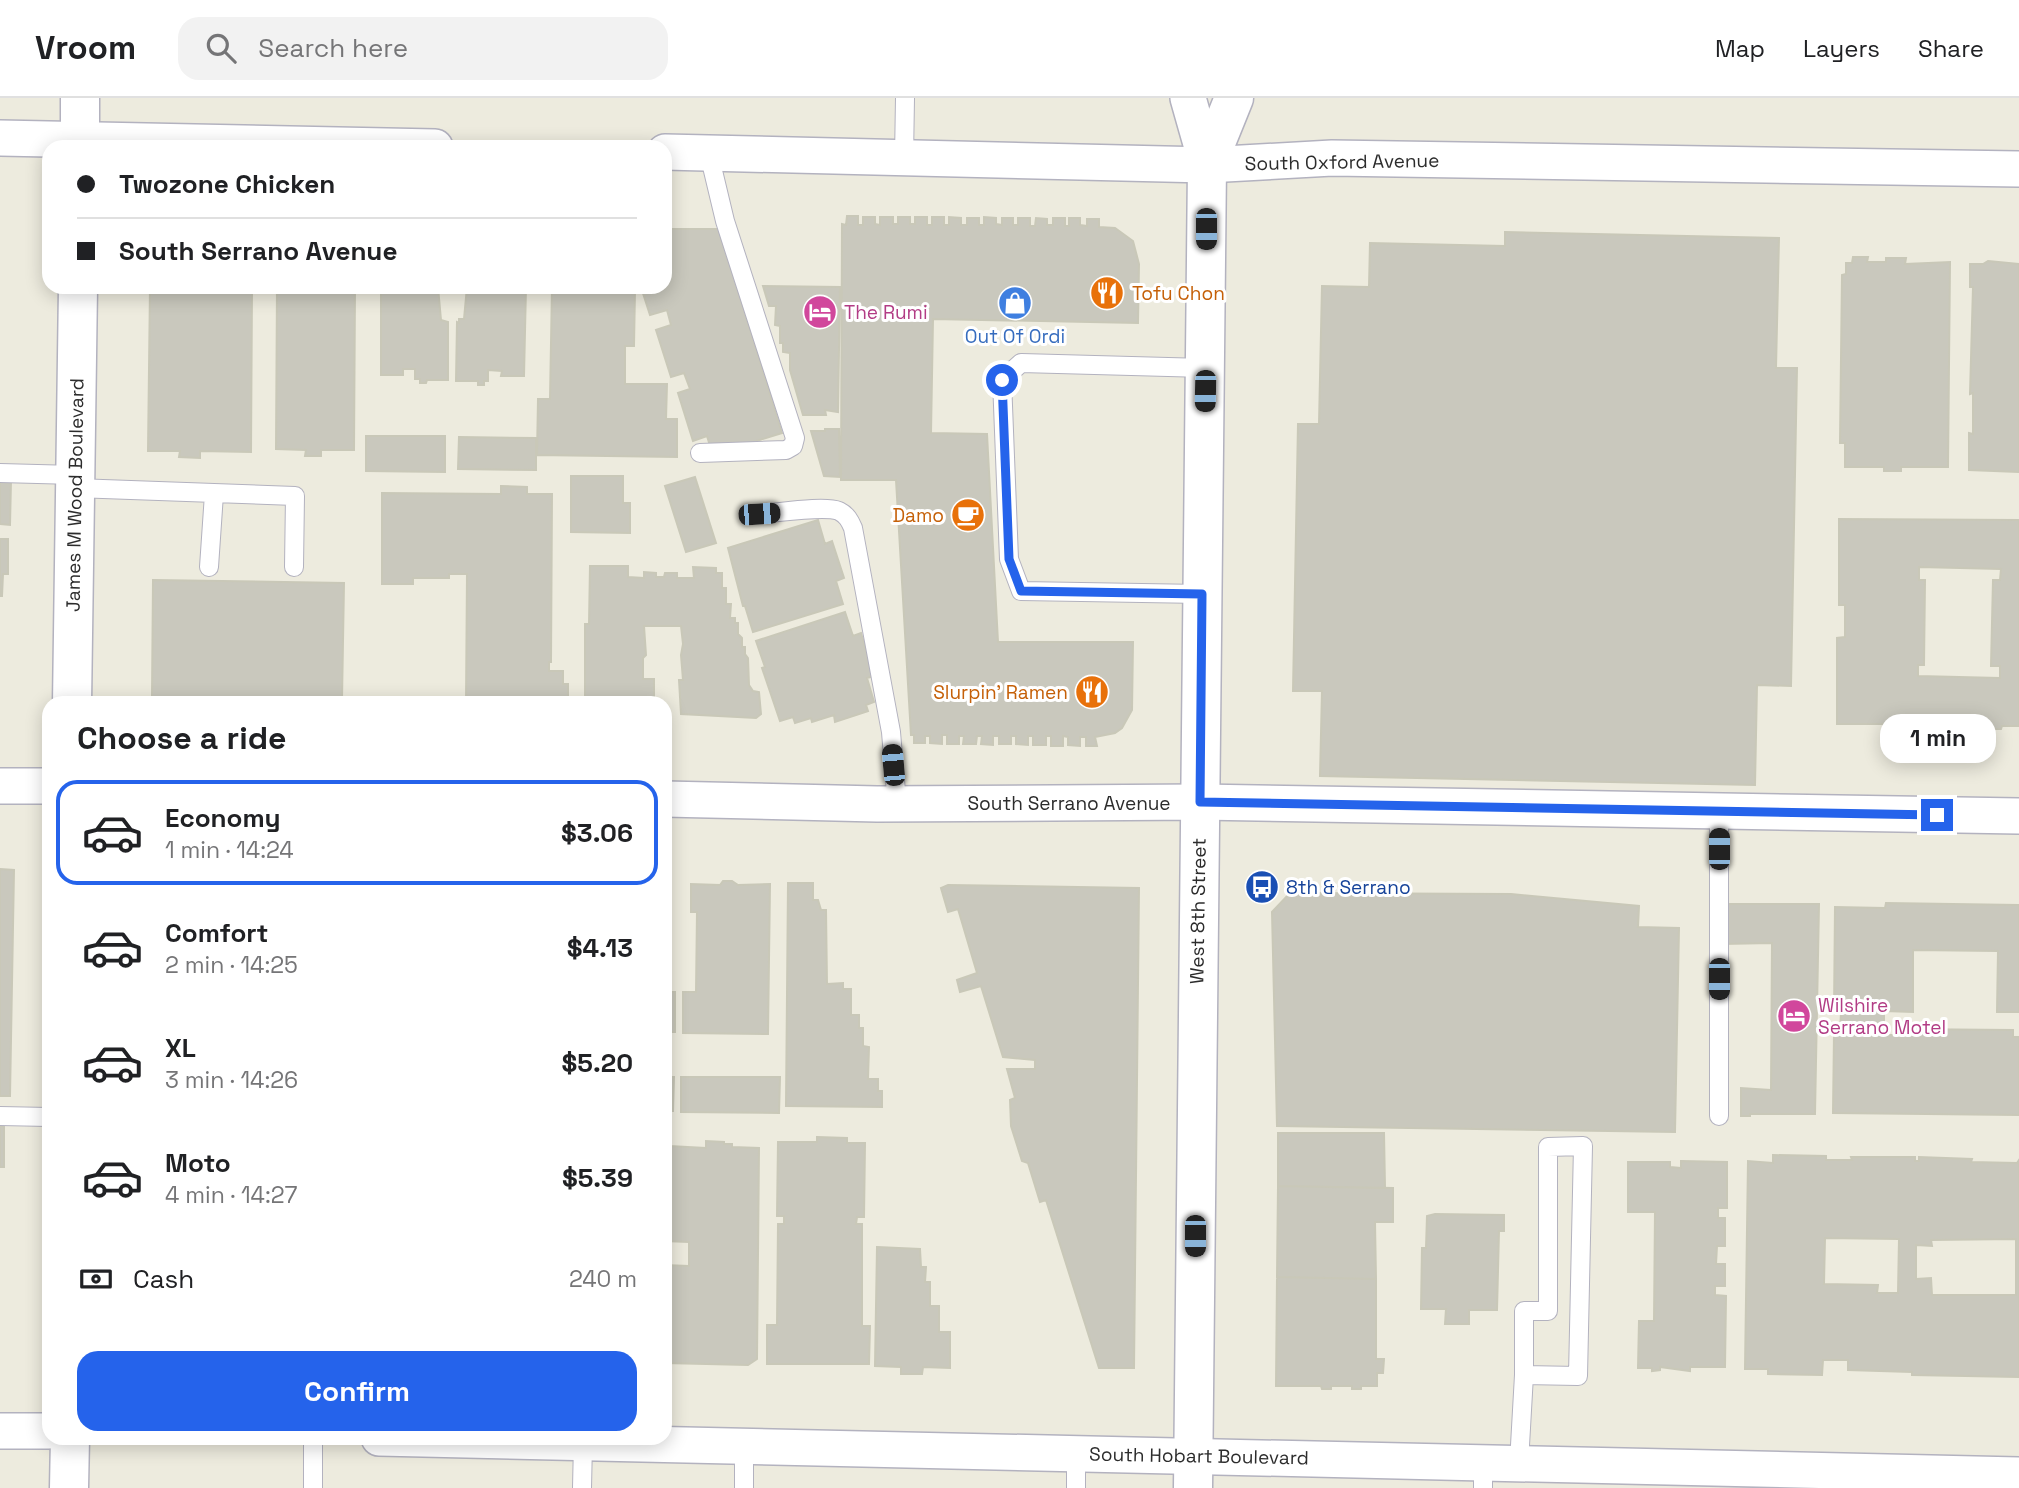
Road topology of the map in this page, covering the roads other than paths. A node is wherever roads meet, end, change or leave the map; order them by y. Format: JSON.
{"nodes":[{"id":1,"x":80,"y":98,"type":"edge"},
{"id":2,"x":905,"y":98,"type":"edge"},
{"id":3,"x":1188,"y":98,"type":"edge"},
{"id":4,"x":1234,"y":98,"type":"edge"},
{"id":5,"x":0,"y":138,"type":"edge"},
{"id":6,"x":80,"y":140,"type":"edge"},
{"id":7,"x":42,"y":141,"type":"edge"},
{"id":8,"x":672,"y":152,"type":"edge"},
{"id":9,"x":709,"y":153,"type":"junction"},
{"id":10,"x":904,"y":159,"type":"junction"},
{"id":11,"x":1207,"y":165,"type":"junction"},
{"id":12,"x":2019,"y":169,"type":"edge"},
{"id":13,"x":78,"y":294,"type":"edge"},
{"id":14,"x":1205,"y":368,"type":"junction"},
{"id":15,"x":700,"y":453,"type":"dead end"},
{"id":16,"x":0,"y":473,"type":"edge"},
{"id":17,"x":75,"y":481,"type":"junction"},
{"id":18,"x":214,"y":494,"type":"junction"},
{"id":19,"x":759,"y":514,"type":"dead end"},
{"id":20,"x":209,"y":567,"type":"dead end"},
{"id":21,"x":293,"y":567,"type":"dead end"},
{"id":22,"x":1202,"y":594,"type":"junction"},
{"id":23,"x":72,"y":696,"type":"edge"},
{"id":24,"x":0,"y":786,"type":"edge"},
{"id":25,"x":42,"y":786,"type":"edge"},
{"id":26,"x":672,"y":799,"type":"edge"},
{"id":27,"x":1200,"y":802,"type":"junction"},
{"id":28,"x":897,"y":804,"type":"junction"},
{"id":29,"x":1719,"y":811,"type":"junction"},
{"id":30,"x":2019,"y":816,"type":"edge"},
{"id":31,"x":0,"y":1116,"type":"edge"},
{"id":32,"x":1719,"y":1116,"type":"dead end"},
{"id":33,"x":42,"y":1117,"type":"edge"},
{"id":34,"x":1524,"y":1375,"type":"junction"},
{"id":35,"x":0,"y":1431,"type":"edge"},
{"id":36,"x":42,"y":1432,"type":"edge"},
{"id":37,"x":70,"y":1445,"type":"edge"},
{"id":38,"x":313,"y":1445,"type":"edge"},
{"id":39,"x":583,"y":1445,"type":"edge"},
{"id":40,"x":672,"y":1445,"type":"edge"},
{"id":41,"x":744,"y":1446,"type":"junction"},
{"id":42,"x":1076,"y":1453,"type":"junction"},
{"id":43,"x":1519,"y":1463,"type":"junction"},
{"id":44,"x":1194,"y":1472,"type":"edge"},
{"id":45,"x":1483,"y":1475,"type":"edge"},
{"id":46,"x":2019,"y":1475,"type":"edge"},
{"id":47,"x":1559,"y":1476,"type":"edge"},
{"id":48,"x":69,"y":1488,"type":"edge"},
{"id":49,"x":313,"y":1488,"type":"edge"},
{"id":50,"x":582,"y":1488,"type":"edge"},
{"id":51,"x":744,"y":1488,"type":"edge"},
{"id":52,"x":1076,"y":1488,"type":"edge"}],
"edges":[{"from":1,"to":6,"type":"main road"},
{"from":2,"to":10,"type":"lane"},
{"from":3,"to":11,"type":"street","name":"West 8th Street"},
{"from":4,"to":11,"type":"main road","name":"West 8th Street"},
{"from":5,"to":7,"type":"street"},
{"from":8,"to":9,"type":"street","name":"South Oxford Avenue"},
{"from":9,"to":10,"type":"street","name":"South Oxford Avenue"},
{"from":9,"to":15,"type":"lane"},
{"from":10,"to":11,"type":"street","name":"South Oxford Avenue"},
{"from":11,"to":12,"type":"street","name":"South Oxford Avenue"},
{"from":11,"to":14,"type":"main road","name":"West 8th Street"},
{"from":13,"to":17,"type":"main road","name":"James M Wood Boulevard"},
{"from":14,"to":22,"type":"main road","name":"West 8th Street"},
{"from":14,"to":22,"type":"lane"},
{"from":16,"to":17,"type":"lane"},
{"from":17,"to":18,"type":"lane"},
{"from":17,"to":23,"type":"main road","name":"James M Wood Boulevard"},
{"from":18,"to":20,"type":"lane"},
{"from":18,"to":21,"type":"lane"},
{"from":19,"to":28,"type":"lane"},
{"from":22,"to":27,"type":"main road","name":"West 8th Street"},
{"from":24,"to":25,"type":"street"},
{"from":26,"to":28,"type":"street","name":"South Serrano Avenue"},
{"from":27,"to":28,"type":"street","name":"South Serrano Avenue"},
{"from":27,"to":29,"type":"street","name":"South Serrano Avenue"},
{"from":27,"to":44,"type":"main road","name":"West 8th Street"},
{"from":29,"to":30,"type":"street","name":"South Serrano Avenue"},
{"from":29,"to":32,"type":"lane"},
{"from":31,"to":33,"type":"lane"},
{"from":34,"to":34,"type":"lane"},
{"from":34,"to":43,"type":"lane"},
{"from":35,"to":36,"type":"street"},
{"from":37,"to":48,"type":"main road"},
{"from":38,"to":49,"type":"lane"},
{"from":39,"to":50,"type":"lane"},
{"from":40,"to":41,"type":"street","name":"South Hobart Boulevard"},
{"from":41,"to":42,"type":"street","name":"South Hobart Boulevard"},
{"from":41,"to":51,"type":"lane"},
{"from":42,"to":44,"type":"street","name":"South Hobart Boulevard"},
{"from":42,"to":52,"type":"lane"},
{"from":43,"to":45,"type":"street","name":"South Hobart Boulevard"},
{"from":43,"to":47,"type":"street","name":"South Hobart Boulevard"},
{"from":44,"to":45,"type":"street","name":"South Hobart Boulevard"},
{"from":46,"to":47,"type":"street","name":"South Hobart Boulevard"}]}
